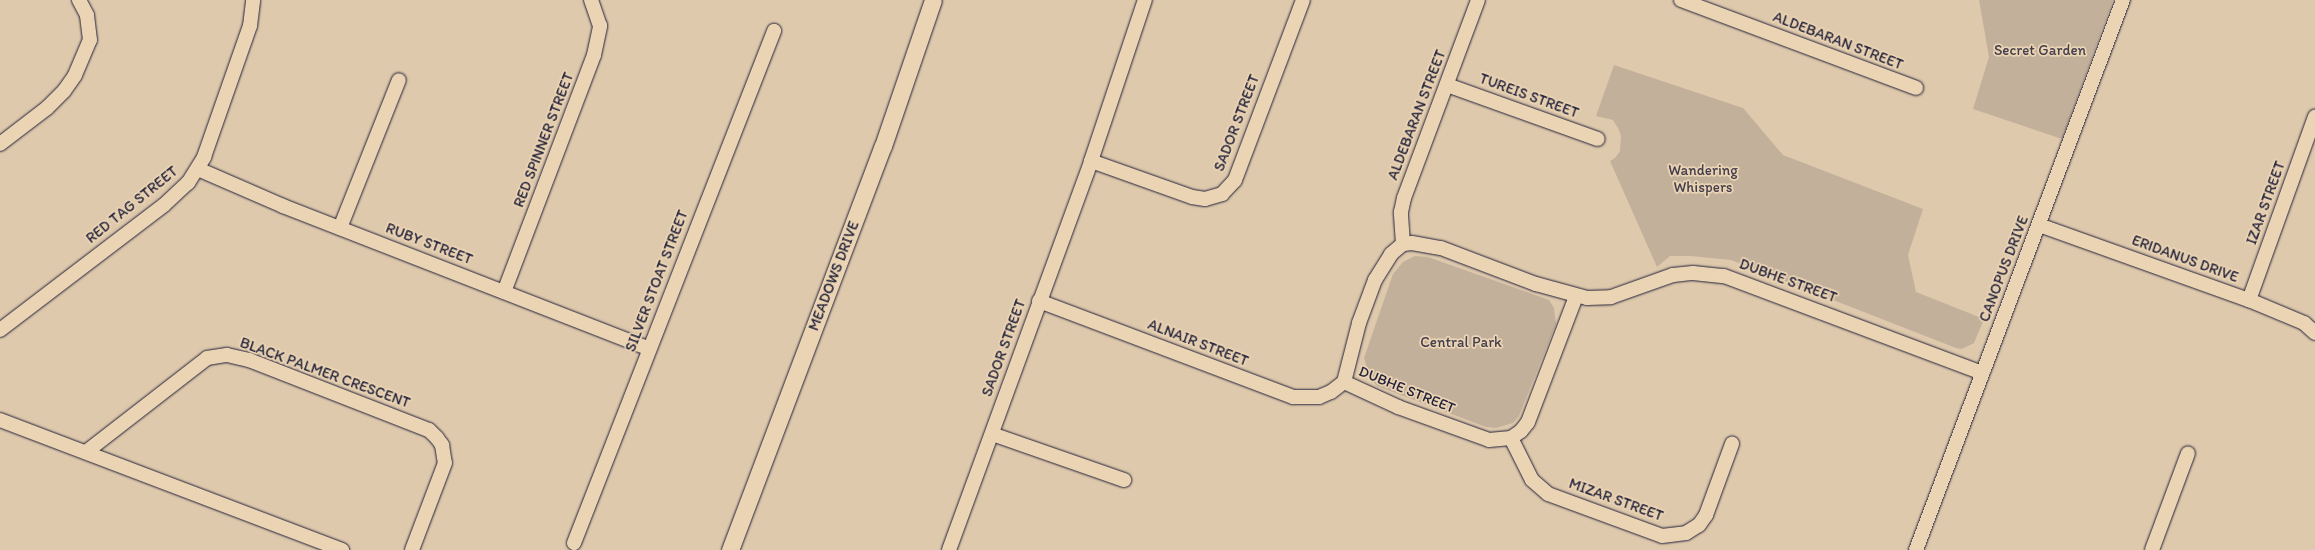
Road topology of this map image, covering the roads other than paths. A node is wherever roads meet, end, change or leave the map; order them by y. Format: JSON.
{"nodes":[{"id":1,"x":79,"y":0,"type":"edge"},
{"id":2,"x":253,"y":0,"type":"edge"},
{"id":3,"x":591,"y":0,"type":"edge"},
{"id":4,"x":933,"y":0,"type":"edge"},
{"id":5,"x":1144,"y":0,"type":"edge"},
{"id":6,"x":1303,"y":0,"type":"edge"},
{"id":7,"x":1478,"y":0,"type":"edge"},
{"id":8,"x":1681,"y":0,"type":"edge"},
{"id":9,"x":2123,"y":0,"type":"edge"},
{"id":10,"x":774,"y":31,"type":"dead end"},
{"id":11,"x":399,"y":80,"type":"dead end"},
{"id":12,"x":1447,"y":85,"type":"junction"},
{"id":13,"x":1916,"y":88,"type":"dead end"},
{"id":14,"x":2315,"y":117,"type":"edge"},
{"id":15,"x":1598,"y":139,"type":"dead end"},
{"id":16,"x":0,"y":144,"type":"edge"},
{"id":17,"x":1091,"y":161,"type":"junction"},
{"id":18,"x":198,"y":169,"type":"junction"},
{"id":19,"x":2039,"y":225,"type":"junction"},
{"id":20,"x":340,"y":228,"type":"junction"},
{"id":21,"x":1403,"y":244,"type":"junction"},
{"id":22,"x":504,"y":292,"type":"junction"},
{"id":23,"x":1576,"y":296,"type":"junction"},
{"id":24,"x":2250,"y":300,"type":"junction"},
{"id":25,"x":1039,"y":301,"type":"junction"},
{"id":26,"x":0,"y":330,"type":"edge"},
{"id":27,"x":2315,"y":333,"type":"edge"},
{"id":28,"x":649,"y":349,"type":"junction"},
{"id":29,"x":1982,"y":373,"type":"junction"},
{"id":30,"x":1344,"y":382,"type":"junction"},
{"id":31,"x":0,"y":420,"type":"edge"},
{"id":32,"x":992,"y":434,"type":"junction"},
{"id":33,"x":1511,"y":438,"type":"junction"},
{"id":34,"x":1732,"y":444,"type":"dead end"},
{"id":35,"x":86,"y":452,"type":"junction"},
{"id":36,"x":2188,"y":453,"type":"dead end"},
{"id":37,"x":1124,"y":480,"type":"dead end"},
{"id":38,"x":574,"y":543,"type":"dead end"},
{"id":39,"x":342,"y":550,"type":"edge"},
{"id":40,"x":412,"y":550,"type":"edge"},
{"id":41,"x":730,"y":550,"type":"edge"},
{"id":42,"x":950,"y":550,"type":"edge"},
{"id":43,"x":1916,"y":550,"type":"edge"},
{"id":44,"x":2152,"y":550,"type":"edge"}],
"edges":[{"from":1,"to":16,"type":"street"},
{"from":2,"to":18,"type":"street","name":"RED TAG STREET"},
{"from":3,"to":22,"type":"street","name":"RED SPINNER STREET"},
{"from":4,"to":41,"type":"street","name":"MEADOWS DRIVE"},
{"from":5,"to":17,"type":"street","name":"SADOR STREET"},
{"from":6,"to":17,"type":"street","name":"SADOR STREET"},
{"from":7,"to":12,"type":"street","name":"ALDEBARAN STREET"},
{"from":8,"to":13,"type":"street","name":"ALDEBARAN STREET"},
{"from":9,"to":19,"type":"street","name":"CANOPUS DRIVE"},
{"from":10,"to":28,"type":"street","name":"SILVER STOAT STREET"},
{"from":11,"to":20,"type":"street"},
{"from":12,"to":15,"type":"street","name":"TUREIS STREET"},
{"from":12,"to":21,"type":"street","name":"ALDEBARAN STREET"},
{"from":14,"to":24,"type":"street","name":"IZAR STREET"},
{"from":17,"to":25,"type":"street","name":"SADOR STREET"},
{"from":18,"to":20,"type":"street","name":"RUBY STREET"},
{"from":18,"to":26,"type":"street","name":"RED TAG STREET"},
{"from":19,"to":24,"type":"street","name":"ERIDANUS DRIVE"},
{"from":19,"to":29,"type":"street","name":"CANOPUS DRIVE"},
{"from":20,"to":22,"type":"street","name":"RUBY STREET"},
{"from":21,"to":23,"type":"street","name":"DUBHE STREET"},
{"from":21,"to":30,"type":"street","name":"DUBHE STREET"},
{"from":22,"to":28,"type":"street","name":"RUBY STREET"},
{"from":23,"to":29,"type":"street","name":"DUBHE STREET"},
{"from":23,"to":33,"type":"street"},
{"from":24,"to":27,"type":"street","name":"ERIDANUS DRIVE"},
{"from":25,"to":30,"type":"street","name":"ALNAIR STREET"},
{"from":25,"to":32,"type":"street","name":"SADOR STREET"},
{"from":28,"to":38,"type":"street","name":"SILVER STOAT STREET"},
{"from":29,"to":43,"type":"street","name":"CANOPUS DRIVE"},
{"from":30,"to":33,"type":"street","name":"DUBHE STREET"},
{"from":31,"to":35,"type":"street"},
{"from":32,"to":37,"type":"street"},
{"from":32,"to":42,"type":"street","name":"SADOR STREET"},
{"from":33,"to":34,"type":"street","name":"MIZAR STREET"},
{"from":35,"to":39,"type":"street"},
{"from":35,"to":40,"type":"street","name":"BLACK PALMER CRESCENT"},
{"from":36,"to":44,"type":"street"}]}
